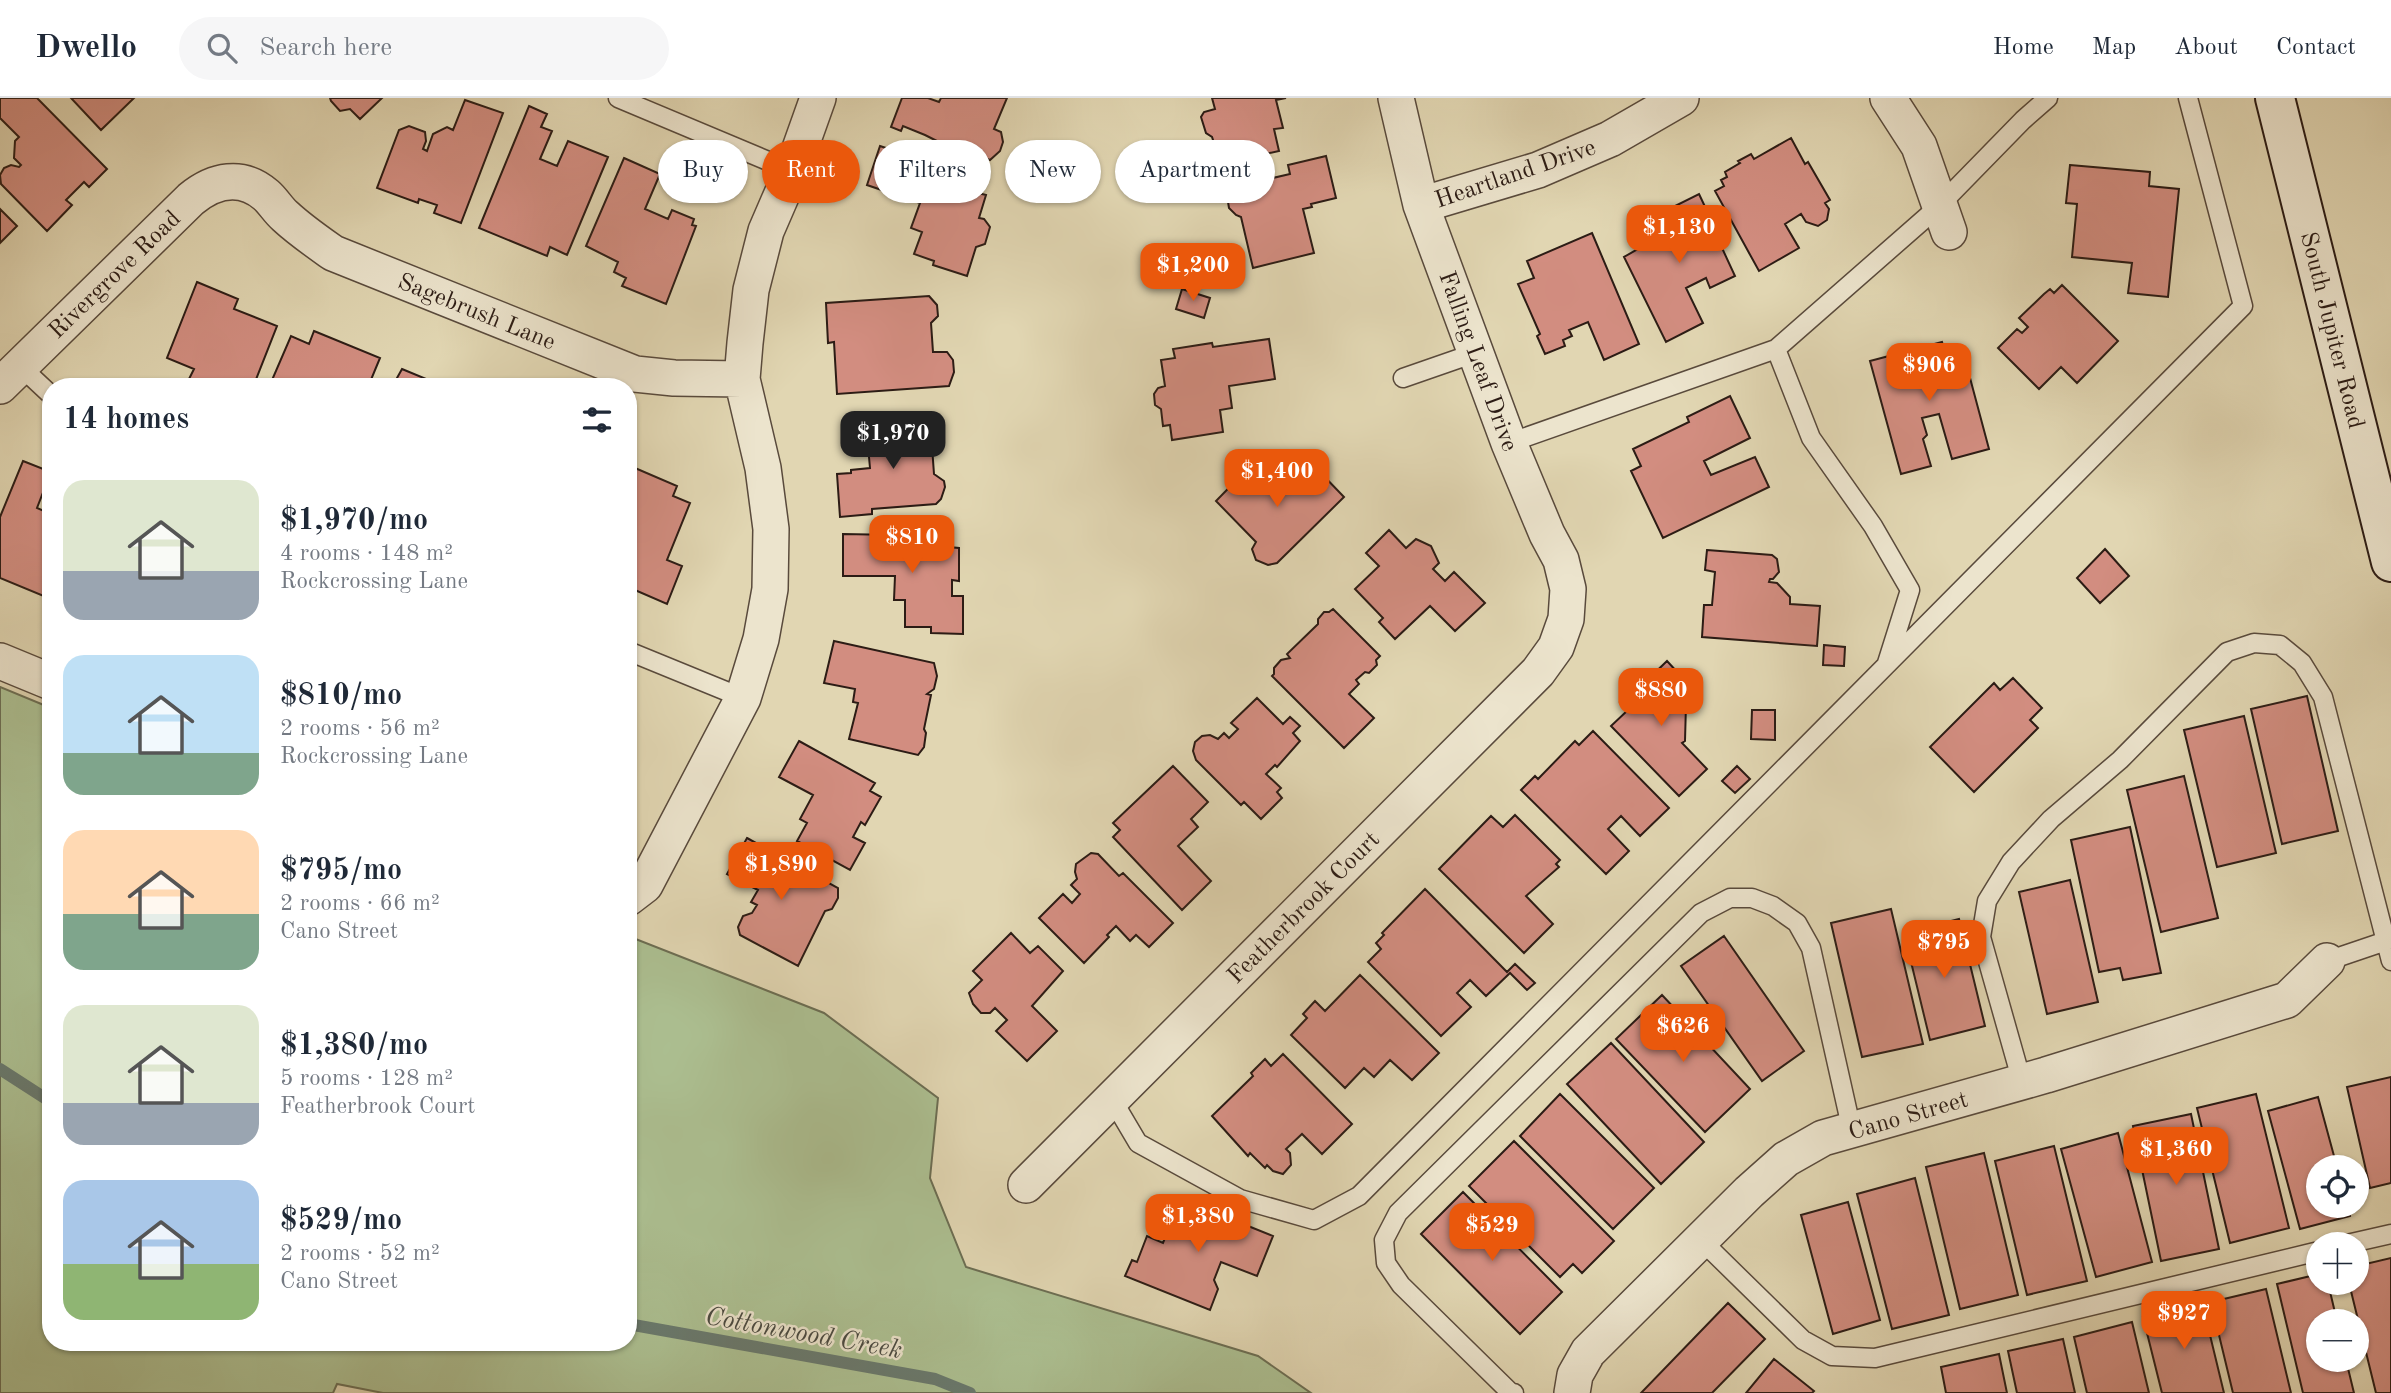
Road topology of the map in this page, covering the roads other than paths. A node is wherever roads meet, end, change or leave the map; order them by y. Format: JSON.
{"nodes":[{"id":1,"x":618,"y":98,"type":"edge"},
{"id":2,"x":818,"y":98,"type":"edge"},
{"id":3,"x":1396,"y":98,"type":"edge"},
{"id":4,"x":1681,"y":98,"type":"edge"},
{"id":5,"x":1888,"y":98,"type":"edge"},
{"id":6,"x":2048,"y":98,"type":"edge"},
{"id":7,"x":2188,"y":98,"type":"edge"},
{"id":8,"x":2279,"y":99,"type":"edge"},
{"id":9,"x":803,"y":140,"type":"edge"},
{"id":10,"x":762,"y":158,"type":"edge"},
{"id":11,"x":238,"y":181,"type":"joint"},
{"id":12,"x":778,"y":203,"type":"edge"},
{"id":13,"x":1421,"y":205,"type":"junction"},
{"id":14,"x":1944,"y":219,"type":"junction"},
{"id":15,"x":1776,"y":349,"type":"junction"},
{"id":16,"x":1475,"y":353,"type":"junction"},
{"id":17,"x":10,"y":376,"type":"edge"},
{"id":18,"x":1403,"y":378,"type":"dead end"},
{"id":19,"x":741,"y":379,"type":"junction"},
{"id":20,"x":42,"y":391,"type":"edge"},
{"id":21,"x":1509,"y":443,"type":"junction"},
{"id":22,"x":2391,"y":562,"type":"edge"},
{"id":23,"x":1566,"y":619,"type":"joint"},
{"id":24,"x":637,"y":655,"type":"edge"},
{"id":25,"x":0,"y":661,"type":"edge"},
{"id":26,"x":1886,"y":666,"type":"junction"},
{"id":27,"x":42,"y":678,"type":"edge"},
{"id":28,"x":743,"y":698,"type":"junction"},
{"id":29,"x":637,"y":891,"type":"edge"},
{"id":30,"x":2386,"y":941,"type":"junction"},
{"id":31,"x":2327,"y":961,"type":"joint"},
{"id":32,"x":2391,"y":961,"type":"edge"},
{"id":33,"x":2022,"y":1082,"type":"junction"},
{"id":34,"x":1112,"y":1099,"type":"junction"},
{"id":35,"x":1852,"y":1131,"type":"junction"},
{"id":36,"x":1026,"y":1185,"type":"dead end"},
{"id":37,"x":2391,"y":1234,"type":"edge"},
{"id":38,"x":2369,"y":1239,"type":"edge"},
{"id":39,"x":1702,"y":1241,"type":"junction"},
{"id":40,"x":2306,"y":1254,"type":"edge"},
{"id":41,"x":1514,"y":1393,"type":"edge"},
{"id":42,"x":1572,"y":1393,"type":"edge"}],
"edges":[{"from":1,"to":10,"type":"lane"},
{"from":2,"to":9,"type":"street"},
{"from":3,"to":13,"type":"street","name":"Falling Leaf Drive"},
{"from":4,"to":13,"type":"street","name":"Heartland Drive"},
{"from":5,"to":14,"type":"street"},
{"from":6,"to":14,"type":"lane"},
{"from":7,"to":26,"type":"lane"},
{"from":8,"to":22,"type":"street","name":"South Jupiter Road"},
{"from":11,"to":17,"type":"street","name":"Rivergrove Road"},
{"from":11,"to":19,"type":"street","name":"Sagebrush Lane"},
{"from":12,"to":19,"type":"street"},
{"from":13,"to":16,"type":"street","name":"Falling Leaf Drive"},
{"from":14,"to":15,"type":"lane"},
{"from":15,"to":21,"type":"lane"},
{"from":15,"to":26,"type":"lane"},
{"from":16,"to":18,"type":"lane"},
{"from":16,"to":21,"type":"street","name":"Falling Leaf Drive"},
{"from":17,"to":20,"type":"lane"},
{"from":19,"to":28,"type":"street"},
{"from":21,"to":23,"type":"street","name":"Falling Leaf Drive"},
{"from":23,"to":34,"type":"street","name":"Featherbrook Court"},
{"from":24,"to":28,"type":"lane"},
{"from":25,"to":27,"type":"street"},
{"from":26,"to":34,"type":"lane"},
{"from":28,"to":29,"type":"street"},
{"from":30,"to":31,"type":"lane"},
{"from":30,"to":32,"type":"lane"},
{"from":30,"to":33,"type":"lane"},
{"from":31,"to":33,"type":"street","name":"Cano Street"},
{"from":33,"to":35,"type":"street","name":"Cano Street"},
{"from":34,"to":36,"type":"street","name":"Featherbrook Court"},
{"from":35,"to":39,"type":"street","name":"Cano Street"},
{"from":35,"to":41,"type":"lane"},
{"from":37,"to":38,"type":"lane"},
{"from":39,"to":40,"type":"lane"},
{"from":39,"to":42,"type":"street","name":"Cano Street"}]}
